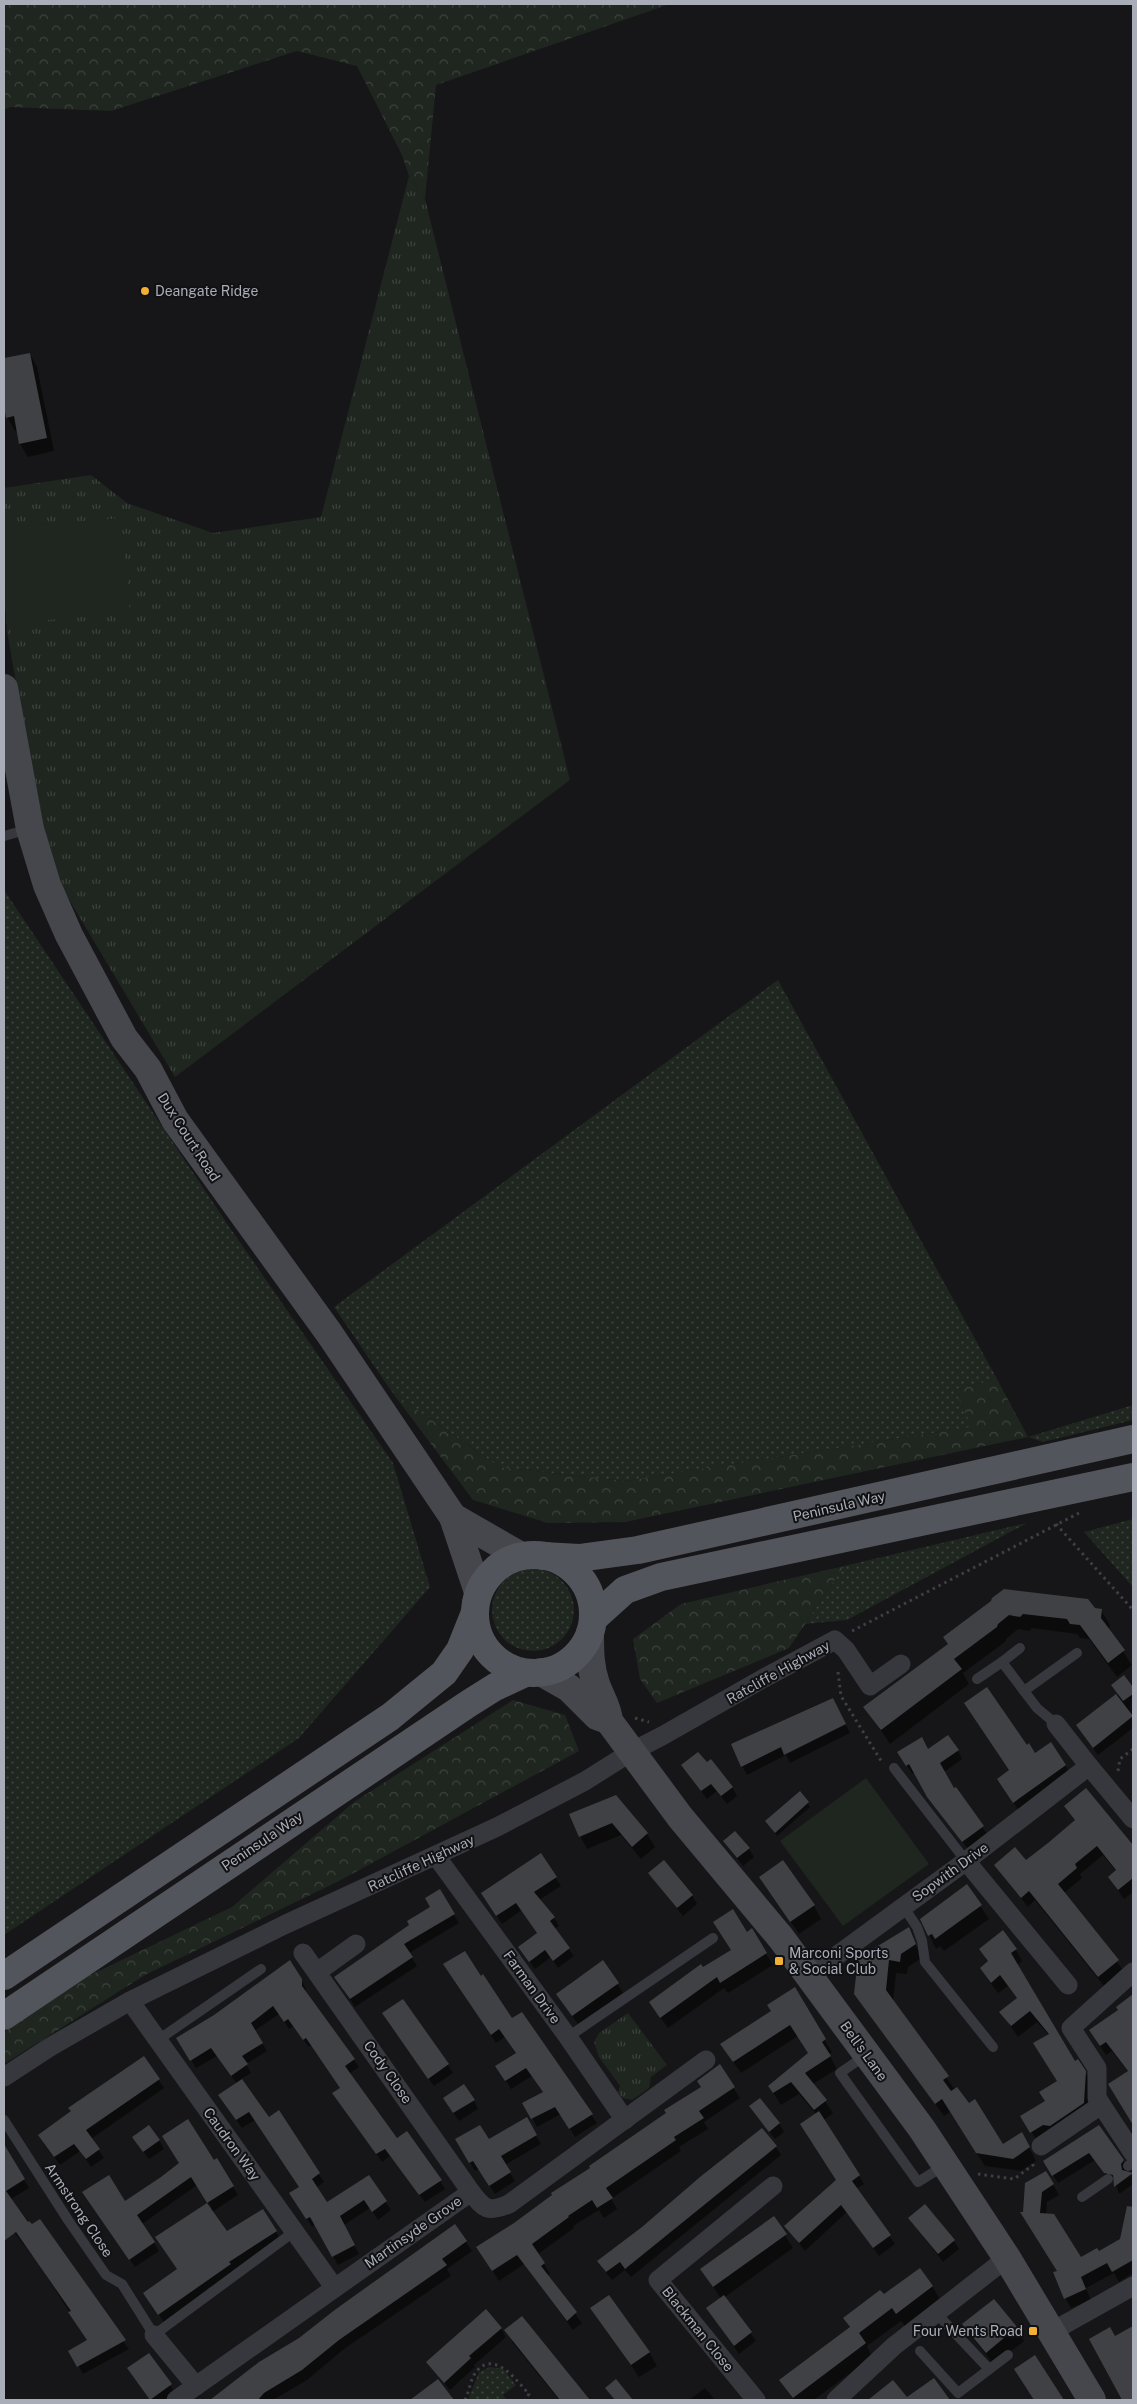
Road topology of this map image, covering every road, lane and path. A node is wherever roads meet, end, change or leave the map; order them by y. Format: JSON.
{"nodes":[{"id":1,"x":4,"y":688,"type":"edge"},
{"id":2,"x":30,"y":829,"type":"junction"},
{"id":3,"x":4,"y":836,"type":"edge"},
{"id":4,"x":1133,"y":1440,"type":"edge"},
{"id":5,"x":1133,"y":1478,"type":"edge"},
{"id":6,"x":1088,"y":1509,"type":"dead end"},
{"id":7,"x":453,"y":1517,"type":"junction"},
{"id":8,"x":1056,"y":1524,"type":"junction"},
{"id":9,"x":532,"y":1556,"type":"junction"},
{"id":10,"x":476,"y":1604,"type":"junction"},
{"id":11,"x":1133,"y":1610,"type":"edge"},
{"id":12,"x":592,"y":1625,"type":"junction"},
{"id":13,"x":835,"y":1640,"type":"junction"},
{"id":14,"x":1020,"y":1648,"type":"dead end"},
{"id":15,"x":1077,"y":1652,"type":"dead end"},
{"id":16,"x":1002,"y":1662,"type":"junction"},
{"id":17,"x":901,"y":1664,"type":"dead end"},
{"id":18,"x":533,"y":1673,"type":"junction"},
{"id":19,"x":977,"y":1679,"type":"dead end"},
{"id":20,"x":1024,"y":1691,"type":"junction"},
{"id":21,"x":619,"y":1717,"type":"junction"},
{"id":22,"x":1056,"y":1724,"type":"joint"},
{"id":23,"x":662,"y":1736,"type":"junction"},
{"id":24,"x":1133,"y":1748,"type":"edge"},
{"id":25,"x":631,"y":1752,"type":"junction"},
{"id":26,"x":1089,"y":1766,"type":"junction"},
{"id":27,"x":894,"y":1768,"type":"joint"},
{"id":28,"x":1106,"y":1786,"type":"junction"},
{"id":29,"x":1133,"y":1819,"type":"edge"},
{"id":30,"x":436,"y":1856,"type":"junction"},
{"id":31,"x":966,"y":1862,"type":"junction"},
{"id":32,"x":902,"y":1906,"type":"junction"},
{"id":33,"x":712,"y":1938,"type":"dead end"},
{"id":34,"x":356,"y":1944,"type":"dead end"},
{"id":35,"x":303,"y":1953,"type":"dead end"},
{"id":36,"x":262,"y":1969,"type":"dead end"},
{"id":37,"x":317,"y":1972,"type":"junction"},
{"id":38,"x":1133,"y":1973,"type":"edge"},
{"id":39,"x":4,"y":1976,"type":"edge"},
{"id":40,"x":809,"y":1976,"type":"junction"},
{"id":41,"x":1068,"y":1985,"type":"dead end"},
{"id":42,"x":130,"y":2001,"type":"junction"},
{"id":43,"x":4,"y":2016,"type":"edge"},
{"id":44,"x":568,"y":2037,"type":"junction"},
{"id":45,"x":158,"y":2040,"type":"junction"},
{"id":46,"x":993,"y":2047,"type":"dead end"},
{"id":47,"x":706,"y":2060,"type":"dead end"},
{"id":48,"x":4,"y":2077,"type":"edge"},
{"id":49,"x":1101,"y":2105,"type":"junction"},
{"id":50,"x":4,"y":2120,"type":"edge"},
{"id":51,"x":625,"y":2120,"type":"junction"},
{"id":52,"x":1041,"y":2146,"type":"joint"},
{"id":53,"x":1131,"y":2161,"type":"edge"},
{"id":54,"x":949,"y":2167,"type":"junction"},
{"id":55,"x":1108,"y":2179,"type":"dead end"},
{"id":56,"x":773,"y":2186,"type":"dead end"},
{"id":57,"x":471,"y":2192,"type":"junction"},
{"id":58,"x":1082,"y":2197,"type":"dead end"},
{"id":59,"x":294,"y":2231,"type":"junction"},
{"id":60,"x":1007,"y":2258,"type":"junction"},
{"id":61,"x":1133,"y":2286,"type":"edge"},
{"id":62,"x":334,"y":2287,"type":"junction"},
{"id":63,"x":937,"y":2314,"type":"junction"},
{"id":64,"x":1051,"y":2332,"type":"junction"},
{"id":65,"x":154,"y":2335,"type":"junction"},
{"id":66,"x":920,"y":2351,"type":"dead end"},
{"id":67,"x":1008,"y":2355,"type":"dead end"},
{"id":68,"x":989,"y":2369,"type":"junction"},
{"id":69,"x":196,"y":2386,"type":"junction"},
{"id":70,"x":176,"y":2400,"type":"edge"},
{"id":71,"x":465,"y":2400,"type":"edge"},
{"id":72,"x":524,"y":2400,"type":"edge"},
{"id":73,"x":756,"y":2400,"type":"edge"},
{"id":74,"x":836,"y":2400,"type":"edge"},
{"id":75,"x":1092,"y":2400,"type":"edge"}],
"edges":[{"from":1,"to":2,"type":"street","name":"Dux Court Road"},
{"from":2,"to":3,"type":"lane"},
{"from":2,"to":7,"type":"street","name":"Dux Court Road"},
{"from":4,"to":9,"type":"main road","name":"Peninsula Way"},
{"from":5,"to":12,"type":"main road"},
{"from":6,"to":8,"type":"path"},
{"from":7,"to":9,"type":"street","name":"Dux Court Road"},
{"from":7,"to":10,"type":"street","name":"Dux Court Road"},
{"from":8,"to":11,"type":"path"},
{"from":8,"to":13,"type":"path"},
{"from":9,"to":10,"type":"main road"},
{"from":9,"to":12,"type":"main road"},
{"from":10,"to":18,"type":"main road"},
{"from":10,"to":39,"type":"main road"},
{"from":12,"to":18,"type":"main road"},
{"from":12,"to":21,"type":"street","name":"Bell's Lane"},
{"from":13,"to":17,"type":"street"},
{"from":13,"to":23,"type":"street","name":"Ratcliffe Highway"},
{"from":13,"to":27,"type":"path"},
{"from":14,"to":16,"type":"lane"},
{"from":15,"to":20,"type":"lane"},
{"from":16,"to":19,"type":"lane"},
{"from":16,"to":20,"type":"lane"},
{"from":18,"to":21,"type":"street","name":"Bell's Lane"},
{"from":18,"to":43,"type":"main road","name":"Peninsula Way"},
{"from":20,"to":22,"type":"lane"},
{"from":21,"to":23,"type":"path"},
{"from":21,"to":25,"type":"street","name":"Bell's Lane"},
{"from":22,"to":26,"type":"street"},
{"from":23,"to":25,"type":"street","name":"Ratcliffe Highway"},
{"from":24,"to":28,"type":"path"},
{"from":25,"to":30,"type":"street","name":"Ratcliffe Highway"},
{"from":25,"to":40,"type":"street","name":"Bell's Lane"},
{"from":26,"to":28,"type":"street"},
{"from":26,"to":31,"type":"street","name":"Sopwith Drive"},
{"from":27,"to":31,"type":"lane"},
{"from":28,"to":29,"type":"street"},
{"from":30,"to":42,"type":"street","name":"Ratcliffe Highway"},
{"from":30,"to":44,"type":"street","name":"Farman Drive"},
{"from":31,"to":32,"type":"street","name":"Sopwith Drive"},
{"from":31,"to":41,"type":"street"},
{"from":32,"to":40,"type":"street","name":"Sopwith Drive"},
{"from":32,"to":46,"type":"lane"},
{"from":33,"to":44,"type":"lane"},
{"from":34,"to":37,"type":"street"},
{"from":35,"to":37,"type":"street","name":"Cody Close"},
{"from":36,"to":45,"type":"lane"},
{"from":37,"to":57,"type":"street","name":"Cody Close"},
{"from":38,"to":49,"type":"street"},
{"from":40,"to":54,"type":"street","name":"Bell's Lane"},
{"from":42,"to":45,"type":"street","name":"Caudron Way"},
{"from":42,"to":48,"type":"street","name":"Ratcliffe Highway"},
{"from":44,"to":51,"type":"street","name":"Farman Drive"},
{"from":45,"to":59,"type":"street","name":"Caudron Way"},
{"from":47,"to":51,"type":"street","name":"Martinsyde Grove"},
{"from":49,"to":52,"type":"street"},
{"from":49,"to":53,"type":"street"},
{"from":50,"to":65,"type":"lane","name":"Armstrong Close"},
{"from":51,"to":57,"type":"street","name":"Martinsyde Grove"},
{"from":52,"to":54,"type":"path"},
{"from":54,"to":60,"type":"street","name":"Bell's Lane"},
{"from":55,"to":58,"type":"lane"},
{"from":56,"to":73,"type":"street","name":"Blackman Close"},
{"from":57,"to":62,"type":"street","name":"Martinsyde Grove"},
{"from":59,"to":62,"type":"street","name":"Caudron Way"},
{"from":59,"to":65,"type":"lane"},
{"from":60,"to":63,"type":"street"},
{"from":60,"to":64,"type":"street","name":"Bell's Lane"},
{"from":61,"to":64,"type":"street"},
{"from":62,"to":69,"type":"street","name":"Martinsyde Grove"},
{"from":63,"to":68,"type":"lane"},
{"from":63,"to":74,"type":"street"},
{"from":64,"to":75,"type":"street","name":"Bell's Lane"},
{"from":65,"to":69,"type":"street"},
{"from":66,"to":68,"type":"lane"},
{"from":67,"to":68,"type":"lane"},
{"from":69,"to":70,"type":"street","name":"Martinsyde Grove"},
{"from":71,"to":72,"type":"path"}]}
